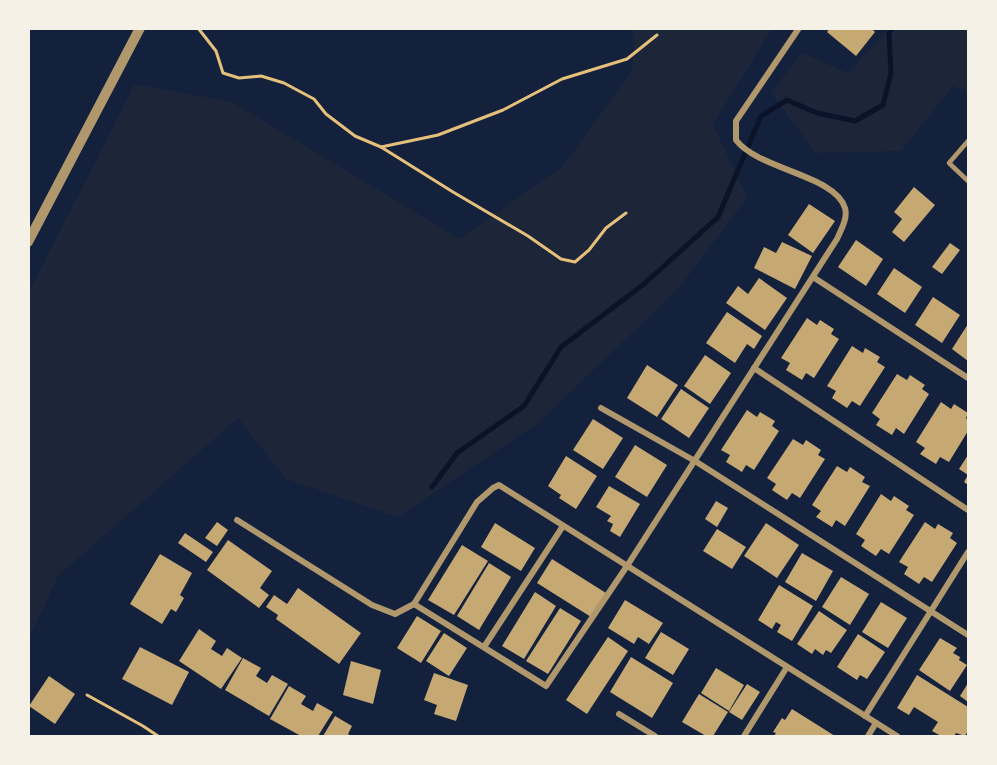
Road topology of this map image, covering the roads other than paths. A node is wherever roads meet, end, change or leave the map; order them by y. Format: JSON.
{"nodes":[{"id":1,"x":140,"y":28,"type":"edge"},
{"id":2,"x":799,"y":28,"type":"edge"},
{"id":3,"x":969,"y":141,"type":"edge"},
{"id":4,"x":969,"y":181,"type":"edge"},
{"id":5,"x":28,"y":242,"type":"edge"},
{"id":6,"x":813,"y":277,"type":"junction"},
{"id":7,"x":754,"y":369,"type":"junction"},
{"id":8,"x":969,"y":378,"type":"edge"},
{"id":9,"x":602,"y":408,"type":"dead end"},
{"id":10,"x":695,"y":461,"type":"junction"},
{"id":11,"x":969,"y":510,"type":"edge"},
{"id":12,"x":237,"y":520,"type":"dead end"},
{"id":13,"x":563,"y":526,"type":"junction"},
{"id":14,"x":969,"y":552,"type":"edge"},
{"id":15,"x":627,"y":566,"type":"junction"},
{"id":16,"x":414,"y":604,"type":"junction"},
{"id":17,"x":931,"y":611,"type":"junction"},
{"id":18,"x":969,"y":635,"type":"edge"},
{"id":19,"x":484,"y":647,"type":"junction"},
{"id":20,"x":786,"y":667,"type":"junction"},
{"id":21,"x":619,"y":714,"type":"dead end"},
{"id":22,"x":865,"y":716,"type":"junction"},
{"id":23,"x":876,"y":723,"type":"junction"},
{"id":24,"x":656,"y":736,"type":"edge"},
{"id":25,"x":744,"y":736,"type":"edge"},
{"id":26,"x":868,"y":736,"type":"edge"},
{"id":27,"x":897,"y":736,"type":"edge"}],
"edges":[{"from":1,"to":5,"type":"street"},
{"from":2,"to":6,"type":"street"},
{"from":3,"to":4,"type":"lane"},
{"from":6,"to":7,"type":"street"},
{"from":6,"to":8,"type":"street"},
{"from":7,"to":10,"type":"street"},
{"from":7,"to":11,"type":"street"},
{"from":9,"to":10,"type":"street"},
{"from":10,"to":15,"type":"street"},
{"from":10,"to":17,"type":"street"},
{"from":12,"to":16,"type":"street"},
{"from":13,"to":15,"type":"street"},
{"from":13,"to":16,"type":"street"},
{"from":13,"to":19,"type":"street"},
{"from":14,"to":17,"type":"street"},
{"from":15,"to":19,"type":"street"},
{"from":15,"to":20,"type":"street"},
{"from":16,"to":19,"type":"street"},
{"from":17,"to":18,"type":"street"},
{"from":17,"to":22,"type":"street"},
{"from":20,"to":22,"type":"street"},
{"from":20,"to":25,"type":"street"},
{"from":21,"to":24,"type":"street"},
{"from":22,"to":23,"type":"street"},
{"from":23,"to":26,"type":"street"},
{"from":23,"to":27,"type":"street"}]}
